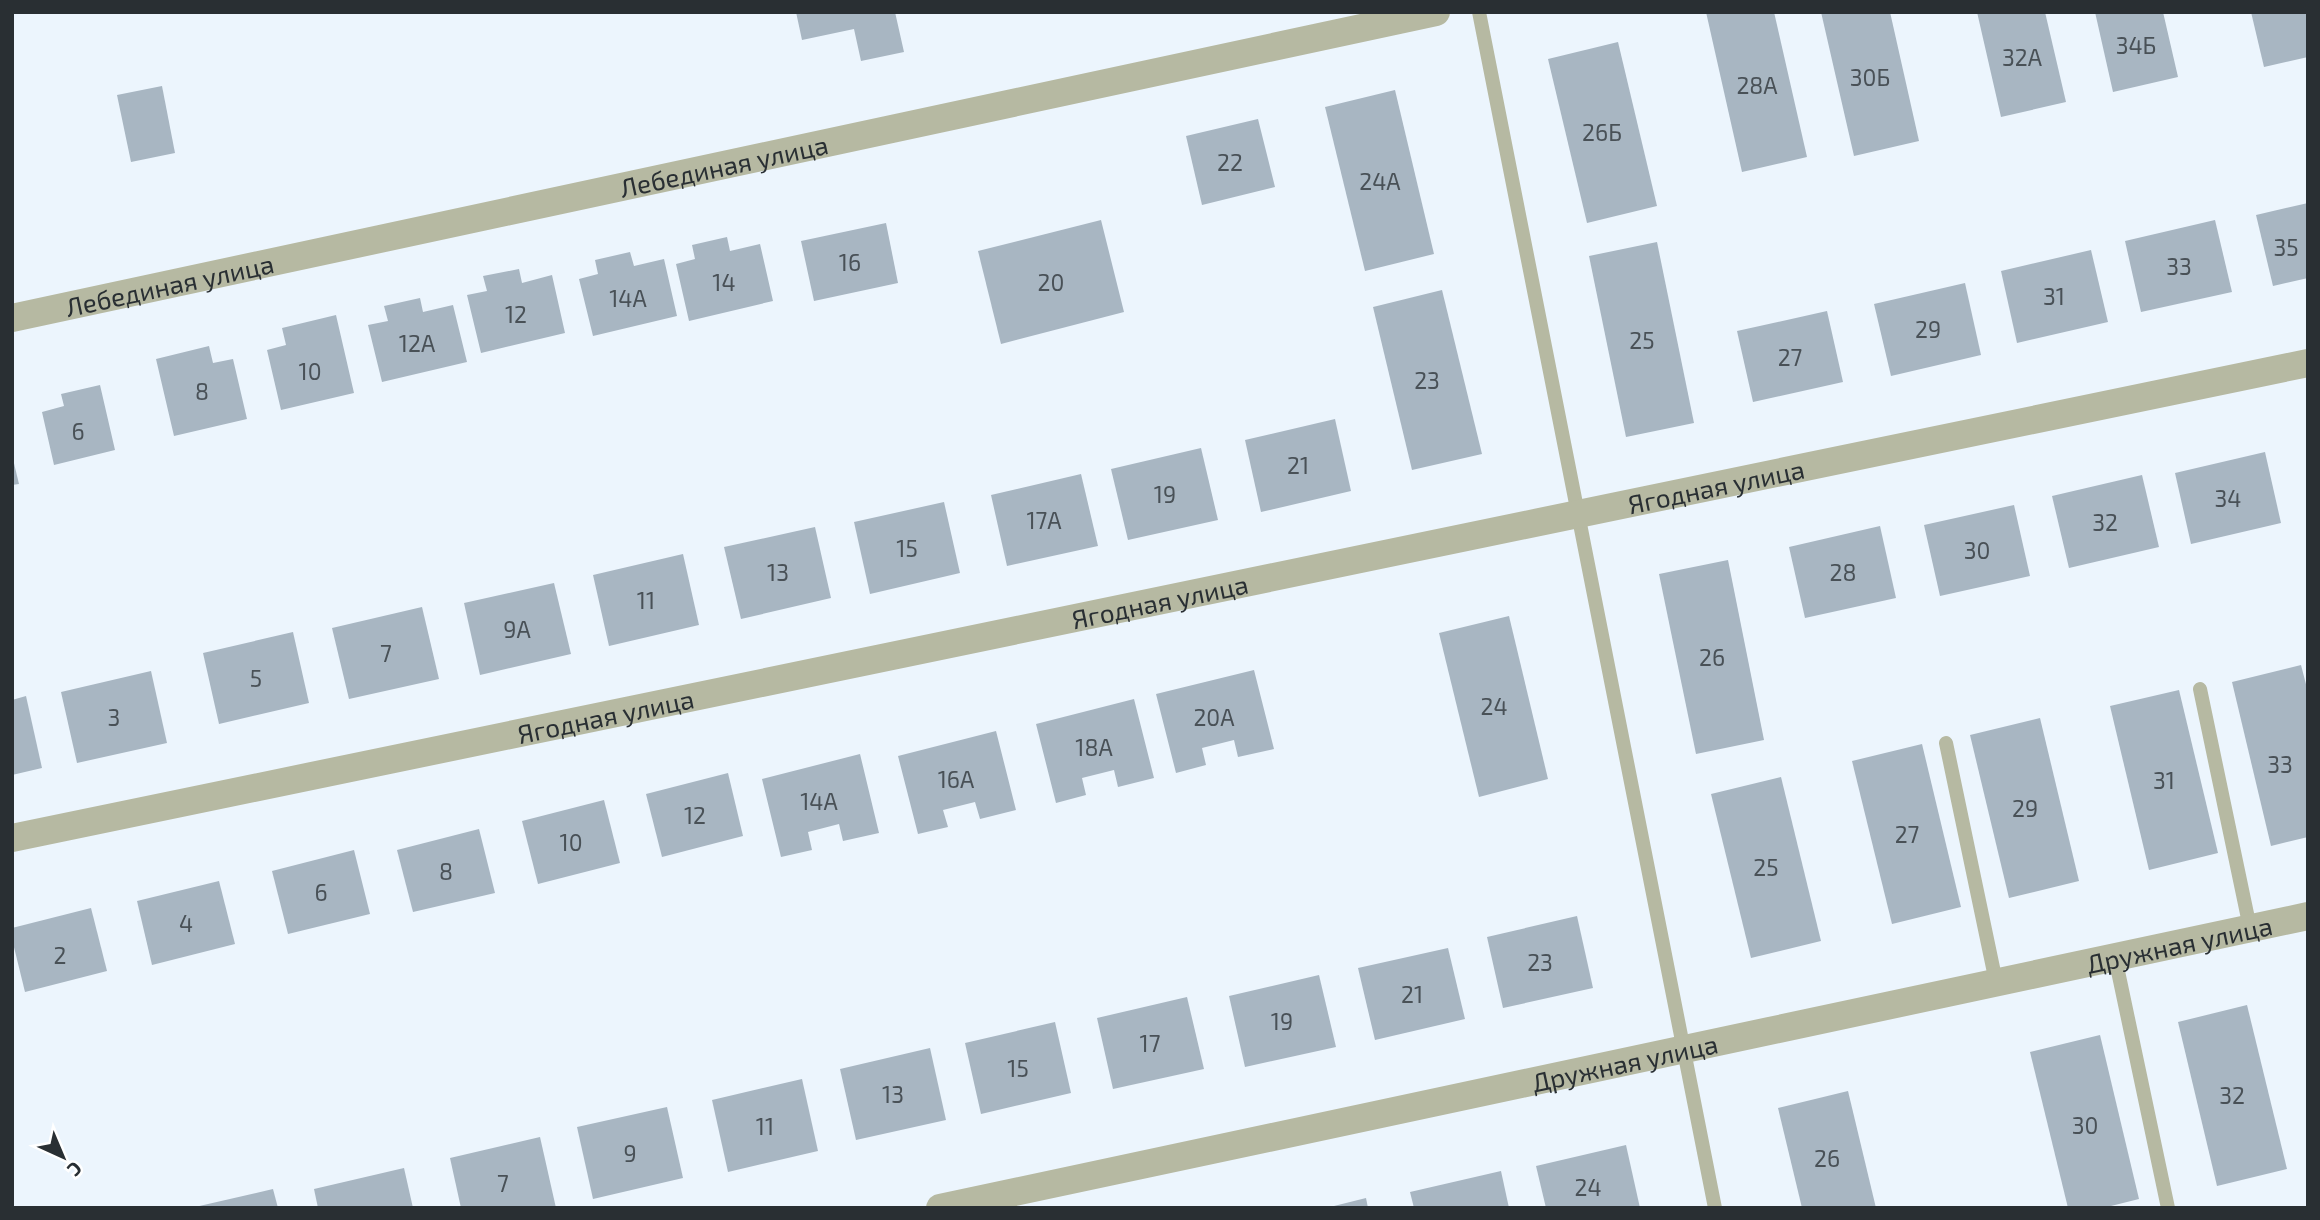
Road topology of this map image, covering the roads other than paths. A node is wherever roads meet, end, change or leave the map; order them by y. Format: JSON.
{"nodes":[{"id":1,"x":1436,"y":12,"type":"edge"},
{"id":2,"x":1479,"y":12,"type":"edge"},
{"id":3,"x":12,"y":318,"type":"edge"},
{"id":4,"x":2308,"y":363,"type":"edge"},
{"id":5,"x":1578,"y":514,"type":"junction"},
{"id":6,"x":2200,"y":689,"type":"dead end"},
{"id":7,"x":1945,"y":743,"type":"dead end"},
{"id":8,"x":12,"y":838,"type":"edge"},
{"id":9,"x":2308,"y":916,"type":"edge"},
{"id":10,"x":2250,"y":928,"type":"junction"},
{"id":11,"x":2115,"y":957,"type":"junction"},
{"id":12,"x":1996,"y":982,"type":"junction"},
{"id":13,"x":1684,"y":1049,"type":"junction"},
{"id":14,"x":940,"y":1208,"type":"edge"},
{"id":15,"x":1715,"y":1208,"type":"edge"},
{"id":16,"x":2168,"y":1208,"type":"edge"}],
"edges":[{"from":1,"to":3,"type":"street","name":"Лебединая улица"},
{"from":2,"to":5,"type":"lane"},
{"from":4,"to":5,"type":"street","name":"Ягодная улица"},
{"from":5,"to":8,"type":"street","name":"Ягодная улица"},
{"from":5,"to":13,"type":"lane"},
{"from":6,"to":10,"type":"lane"},
{"from":7,"to":12,"type":"lane"},
{"from":9,"to":10,"type":"street","name":"Дружная улица"},
{"from":10,"to":11,"type":"street","name":"Дружная улица"},
{"from":11,"to":12,"type":"street","name":"Дружная улица"},
{"from":11,"to":16,"type":"lane"},
{"from":12,"to":13,"type":"street","name":"Дружная улица"},
{"from":13,"to":14,"type":"street","name":"Дружная улица"},
{"from":13,"to":15,"type":"lane"}]}
